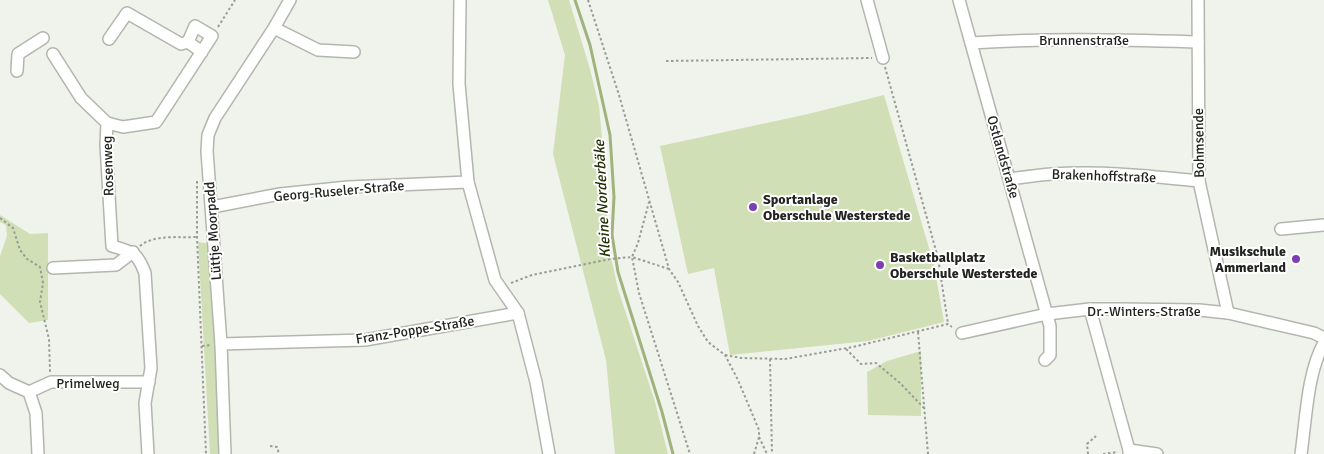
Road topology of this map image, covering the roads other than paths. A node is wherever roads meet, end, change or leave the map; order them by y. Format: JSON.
{"nodes":[{"id":1,"x":290,"y":0,"type":"edge"},
{"id":2,"x":460,"y":0,"type":"edge"},
{"id":3,"x":867,"y":0,"type":"edge"},
{"id":4,"x":959,"y":0,"type":"edge"},
{"id":5,"x":1198,"y":0,"type":"edge"},
{"id":6,"x":274,"y":28,"type":"junction"},
{"id":7,"x":42,"y":38,"type":"dead end"},
{"id":8,"x":110,"y":39,"type":"dead end"},
{"id":9,"x":188,"y":42,"type":"junction"},
{"id":10,"x":1198,"y":42,"type":"junction"},
{"id":11,"x":971,"y":43,"type":"junction"},
{"id":12,"x":202,"y":52,"type":"junction"},
{"id":13,"x":354,"y":52,"type":"dead end"},
{"id":14,"x":53,"y":54,"type":"dead end"},
{"id":15,"x":883,"y":58,"type":"road end"},
{"id":16,"x":17,"y":71,"type":"dead end"},
{"id":17,"x":107,"y":123,"type":"junction"},
{"id":18,"x":1010,"y":178,"type":"junction"},
{"id":19,"x":1199,"y":181,"type":"junction"},
{"id":20,"x":468,"y":182,"type":"junction"},
{"id":21,"x":212,"y":207,"type":"junction"},
{"id":22,"x":1324,"y":226,"type":"edge"},
{"id":23,"x":1281,"y":230,"type":"dead end"},
{"id":24,"x":133,"y":252,"type":"junction"},
{"id":25,"x":53,"y":268,"type":"dead end"},
{"id":26,"x":1090,"y":309,"type":"junction"},
{"id":27,"x":518,"y":313,"type":"junction"},
{"id":28,"x":1228,"y":313,"type":"junction"},
{"id":29,"x":1047,"y":314,"type":"junction"},
{"id":30,"x":962,"y":333,"type":"road end"},
{"id":31,"x":1324,"y":338,"type":"edge"},
{"id":32,"x":1324,"y":343,"type":"edge"},
{"id":33,"x":221,"y":344,"type":"junction"},
{"id":34,"x":1045,"y":360,"type":"dead end"},
{"id":35,"x":0,"y":375,"type":"edge"},
{"id":36,"x":149,"y":382,"type":"junction"},
{"id":37,"x":29,"y":392,"type":"junction"},
{"id":38,"x":1129,"y":452,"type":"edge"},
{"id":39,"x":38,"y":454,"type":"edge"},
{"id":40,"x":148,"y":454,"type":"edge"},
{"id":41,"x":225,"y":454,"type":"edge"},
{"id":42,"x":549,"y":454,"type":"edge"},
{"id":43,"x":1157,"y":454,"type":"edge"},
{"id":44,"x":1301,"y":454,"type":"edge"}],
"edges":[{"from":1,"to":6,"type":"street","name":"Lüttje Moorpadd"},
{"from":2,"to":20,"type":"street"},
{"from":3,"to":15,"type":"street"},
{"from":4,"to":11,"type":"street","name":"Ostlandstraße"},
{"from":5,"to":10,"type":"street","name":"Bohmsende"},
{"from":6,"to":13,"type":"street"},
{"from":6,"to":21,"type":"street","name":"Lüttje Moorpadd"},
{"from":7,"to":16,"type":"street"},
{"from":8,"to":9,"type":"street"},
{"from":9,"to":12,"type":"street"},
{"from":9,"to":12,"type":"street"},
{"from":10,"to":11,"type":"street","name":"Brunnenstraße"},
{"from":10,"to":19,"type":"street","name":"Bohmsende"},
{"from":11,"to":18,"type":"street","name":"Ostlandstraße"},
{"from":12,"to":17,"type":"street"},
{"from":14,"to":17,"type":"street","name":"Rosenweg"},
{"from":17,"to":24,"type":"street","name":"Rosenweg"},
{"from":18,"to":19,"type":"street","name":"Brakenhoffstraße"},
{"from":18,"to":29,"type":"street","name":"Ostlandstraße"},
{"from":19,"to":28,"type":"street","name":"Bohmsende"},
{"from":20,"to":21,"type":"street","name":"Georg-Ruseler-Straße"},
{"from":20,"to":27,"type":"street"},
{"from":21,"to":33,"type":"street","name":"Lüttje Moorpadd"},
{"from":22,"to":23,"type":"street"},
{"from":24,"to":25,"type":"street"},
{"from":24,"to":36,"type":"street"},
{"from":26,"to":28,"type":"street","name":"Dr.-Winters-Straße"},
{"from":26,"to":29,"type":"street","name":"Dr.-Winters-Straße"},
{"from":26,"to":38,"type":"street"},
{"from":27,"to":33,"type":"street","name":"Franz-Poppe-Straße"},
{"from":27,"to":42,"type":"street"},
{"from":28,"to":31,"type":"street","name":"Dr.-Winters-Straße"},
{"from":29,"to":30,"type":"street","name":"Dr.-Winters-Straße"},
{"from":29,"to":34,"type":"street","name":"Ostlandstraße"},
{"from":32,"to":44,"type":"street"},
{"from":33,"to":41,"type":"street","name":"Lüttje Moorpadd"},
{"from":35,"to":37,"type":"street"},
{"from":36,"to":37,"type":"street","name":"Primelweg"},
{"from":36,"to":40,"type":"street"},
{"from":37,"to":39,"type":"street"},
{"from":38,"to":43,"type":"street"}]}
